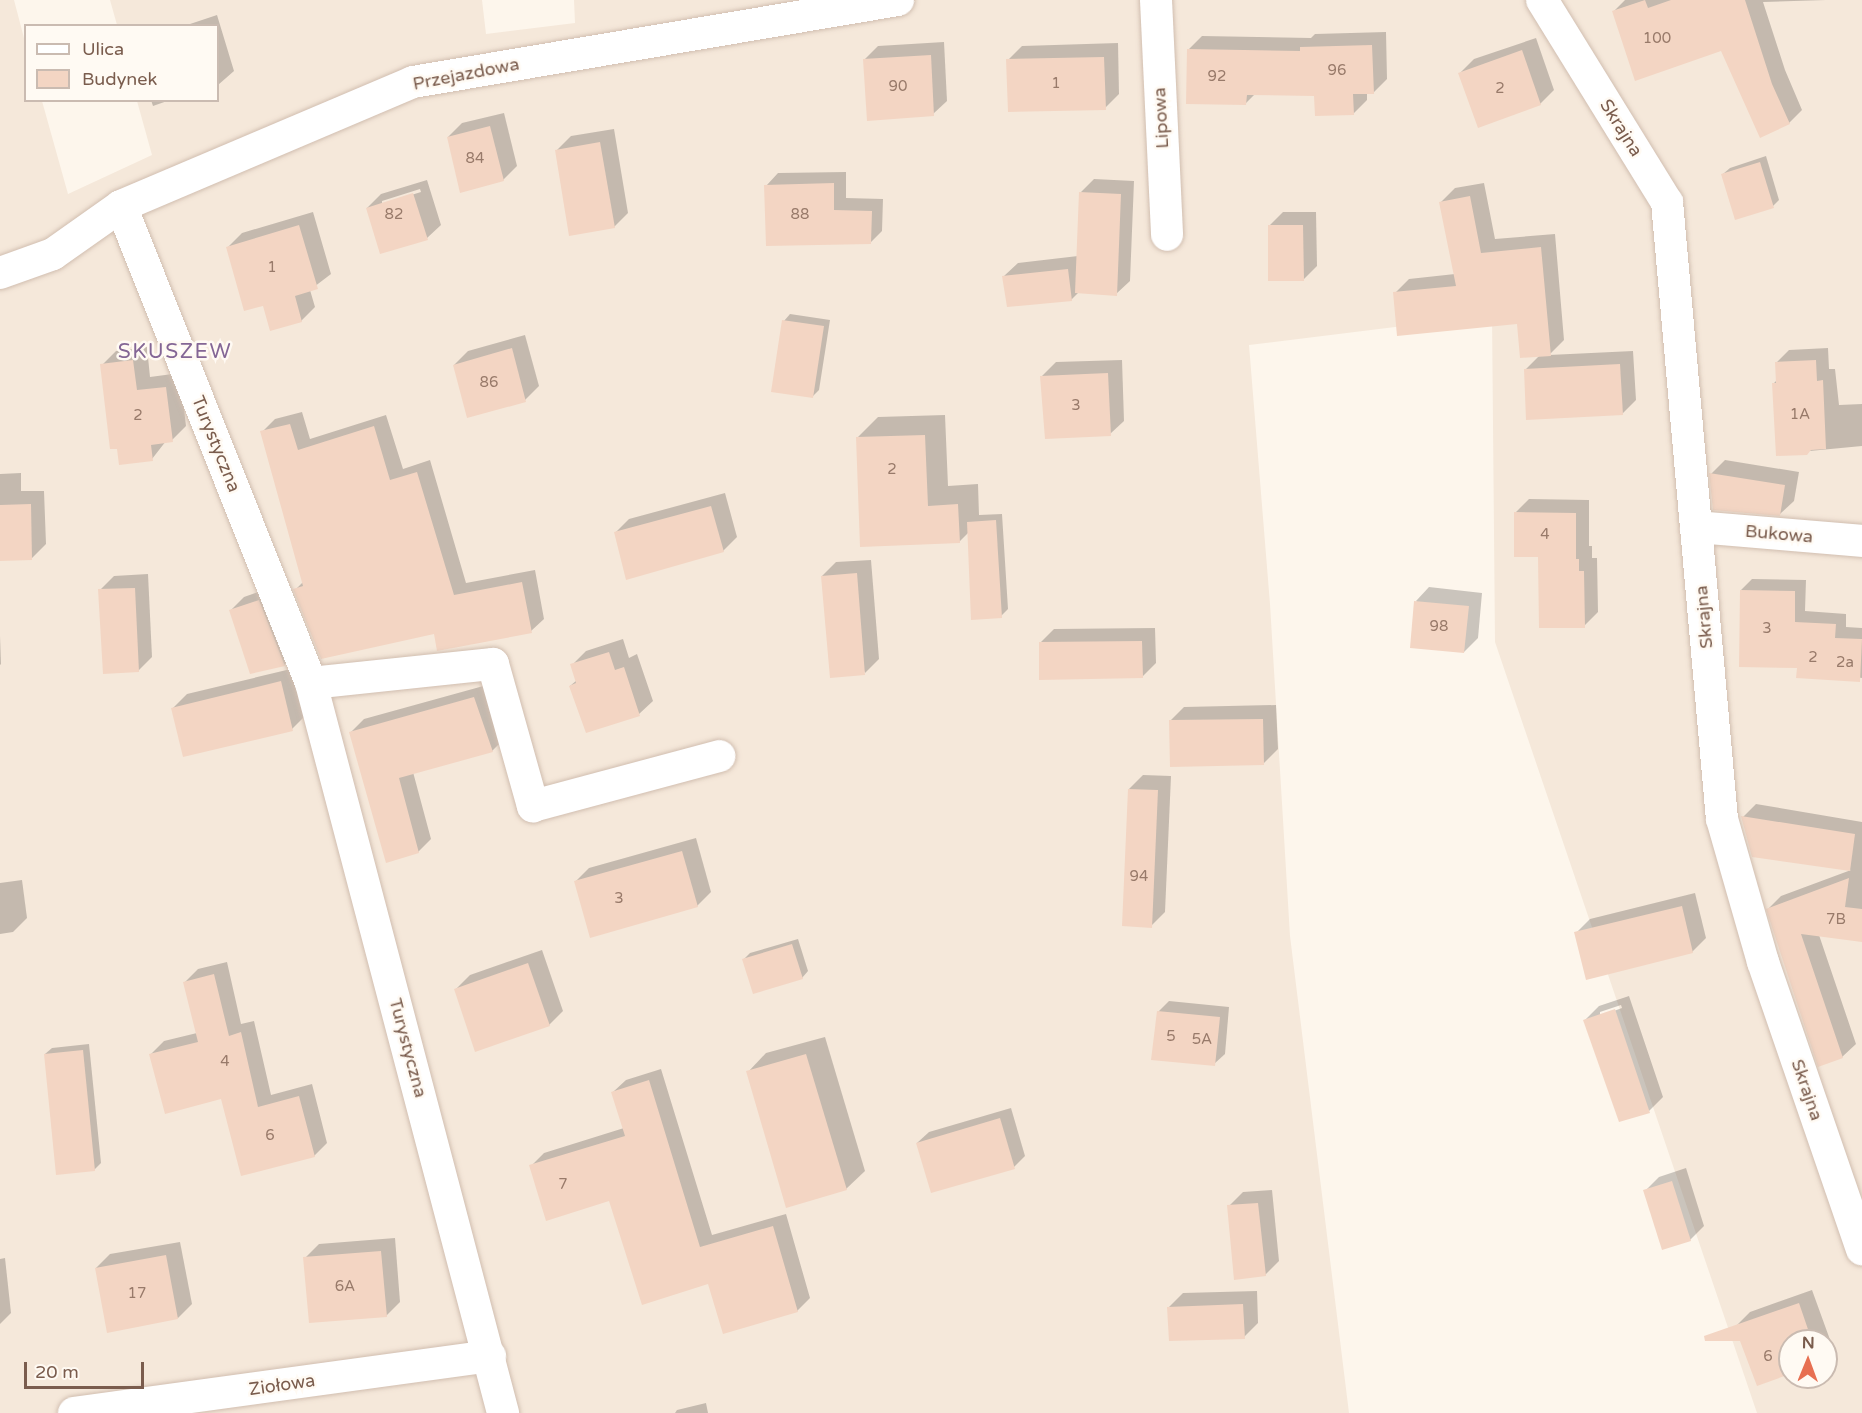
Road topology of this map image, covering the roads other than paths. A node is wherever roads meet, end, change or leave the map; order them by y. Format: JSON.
{"nodes":[{"id":1,"x":898,"y":0,"type":"edge"},
{"id":2,"x":1156,"y":0,"type":"edge"},
{"id":3,"x":1542,"y":0,"type":"edge"},
{"id":4,"x":122,"y":206,"type":"junction"},
{"id":5,"x":1167,"y":235,"type":"dead end"},
{"id":6,"x":0,"y":273,"type":"edge"},
{"id":7,"x":1696,"y":527,"type":"junction"},
{"id":8,"x":1862,"y":542,"type":"edge"},
{"id":9,"x":311,"y":683,"type":"junction"},
{"id":10,"x":719,"y":756,"type":"dead end"},
{"id":11,"x":1862,"y":1249,"type":"edge"},
{"id":12,"x":490,"y":1356,"type":"junction"},
{"id":13,"x":74,"y":1413,"type":"edge"},
{"id":14,"x":503,"y":1413,"type":"edge"}],
"edges":[{"from":1,"to":4,"type":"street","name":"Przejazdowa"},
{"from":2,"to":5,"type":"street","name":"Lipowa"},
{"from":3,"to":7,"type":"street","name":"Skrajna"},
{"from":4,"to":6,"type":"street","name":"Przejazdowa"},
{"from":4,"to":9,"type":"street","name":"Turystyczna"},
{"from":7,"to":8,"type":"street","name":"Bukowa"},
{"from":7,"to":11,"type":"street","name":"Skrajna"},
{"from":9,"to":10,"type":"street"},
{"from":9,"to":12,"type":"street","name":"Turystyczna"},
{"from":12,"to":13,"type":"street","name":"Ziołowa"},
{"from":12,"to":14,"type":"street","name":"Turystyczna"}]}
